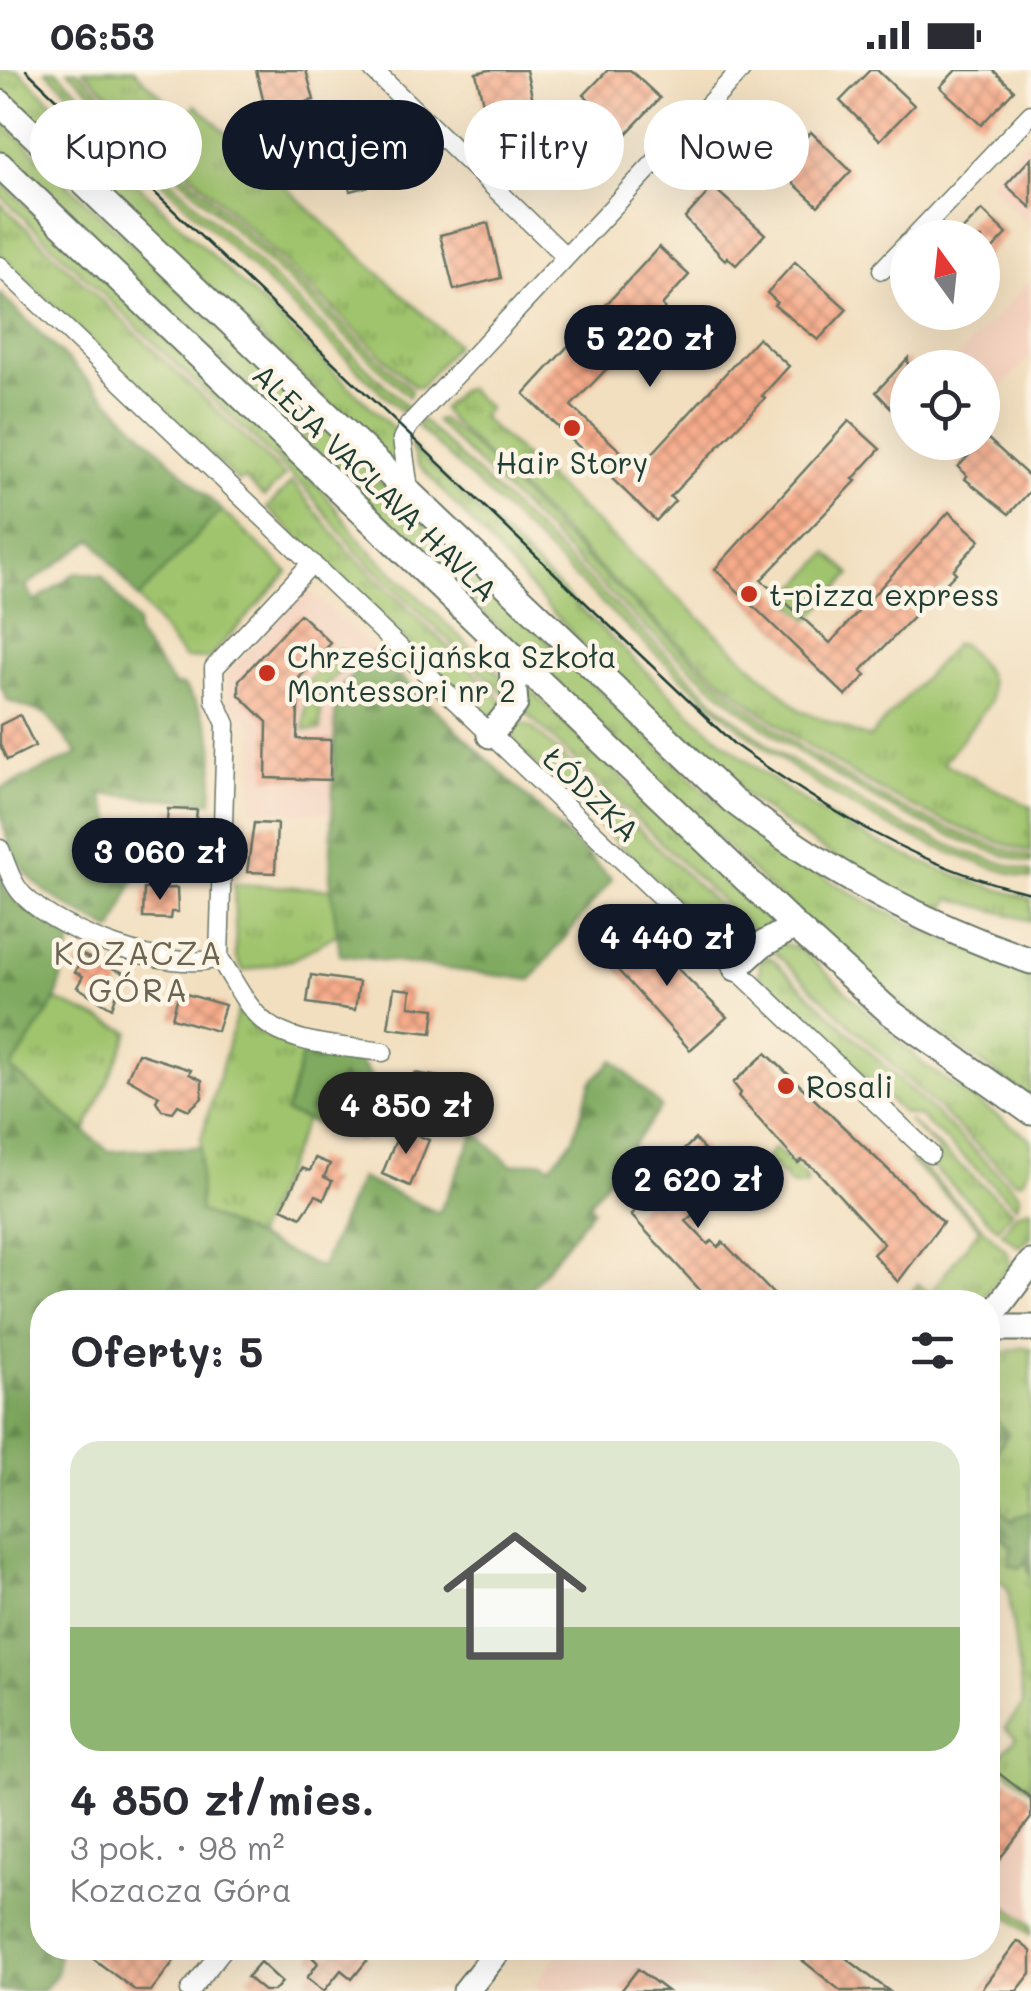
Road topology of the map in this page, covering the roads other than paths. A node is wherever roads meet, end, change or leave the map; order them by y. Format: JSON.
{"nodes":[{"id":1,"x":372,"y":70,"type":"edge"},
{"id":2,"x":740,"y":70,"type":"edge"},
{"id":3,"x":0,"y":104,"type":"edge"},
{"id":4,"x":1031,"y":114,"type":"edge"},
{"id":5,"x":0,"y":165,"type":"edge"},
{"id":6,"x":930,"y":220,"type":"edge"},
{"id":7,"x":565,"y":256,"type":"junction"},
{"id":8,"x":890,"y":262,"type":"edge"},
{"id":9,"x":0,"y":266,"type":"edge"},
{"id":10,"x":882,"y":270,"type":"dead end"},
{"id":11,"x":410,"y":497,"type":"junction"},
{"id":12,"x":312,"y":563,"type":"junction"},
{"id":13,"x":511,"y":656,"type":"junction"},
{"id":14,"x":490,"y":735,"type":"junction"},
{"id":15,"x":0,"y":849,"type":"edge"},
{"id":16,"x":795,"y":926,"type":"junction"},
{"id":17,"x":219,"y":958,"type":"junction"},
{"id":18,"x":1031,"y":961,"type":"edge"},
{"id":19,"x":736,"y":968,"type":"junction"},
{"id":20,"x":383,"y":1052,"type":"dead end"},
{"id":21,"x":1031,"y":1112,"type":"edge"},
{"id":22,"x":930,"y":1154,"type":"dead end"},
{"id":23,"x":1031,"y":1263,"type":"edge"},
{"id":24,"x":1011,"y":1290,"type":"junction"},
{"id":25,"x":1000,"y":1306,"type":"edge"},
{"id":26,"x":1000,"y":1324,"type":"edge"},
{"id":27,"x":1031,"y":1324,"type":"edge"},
{"id":28,"x":215,"y":1960,"type":"edge"},
{"id":29,"x":491,"y":1960,"type":"edge"},
{"id":30,"x":190,"y":1991,"type":"edge"},
{"id":31,"x":466,"y":1991,"type":"edge"}],
"edges":[{"from":1,"to":7,"type":"street"},
{"from":2,"to":7,"type":"street"},
{"from":3,"to":11,"type":"main road","name":"ALEJA VACLAVA HAVLA"},
{"from":4,"to":6,"type":"street"},
{"from":5,"to":13,"type":"main road","name":"ALEJA VACLAVA HAVLA"},
{"from":7,"to":11,"type":"street"},
{"from":8,"to":10,"type":"street"},
{"from":9,"to":12,"type":"street","name":"ŁÓDZKA"},
{"from":11,"to":18,"type":"main road","name":"ALEJA VACLAVA HAVLA"},
{"from":12,"to":14,"type":"street","name":"ŁÓDZKA"},
{"from":12,"to":17,"type":"street"},
{"from":13,"to":14,"type":"main road"},
{"from":13,"to":16,"type":"main road","name":"ALEJA VACLAVA HAVLA"},
{"from":14,"to":19,"type":"street","name":"ŁÓDZKA"},
{"from":15,"to":17,"type":"street"},
{"from":16,"to":19,"type":"main road"},
{"from":16,"to":21,"type":"main road","name":"ALEJA VACLAVA HAVLA"},
{"from":17,"to":20,"type":"street"},
{"from":19,"to":22,"type":"street","name":"ŁÓDZKA"},
{"from":23,"to":24,"type":"main road"},
{"from":24,"to":25,"type":"main road"},
{"from":24,"to":27,"type":"main road"},
{"from":26,"to":27,"type":"main road"},
{"from":28,"to":30,"type":"street"},
{"from":29,"to":31,"type":"main road"}]}
